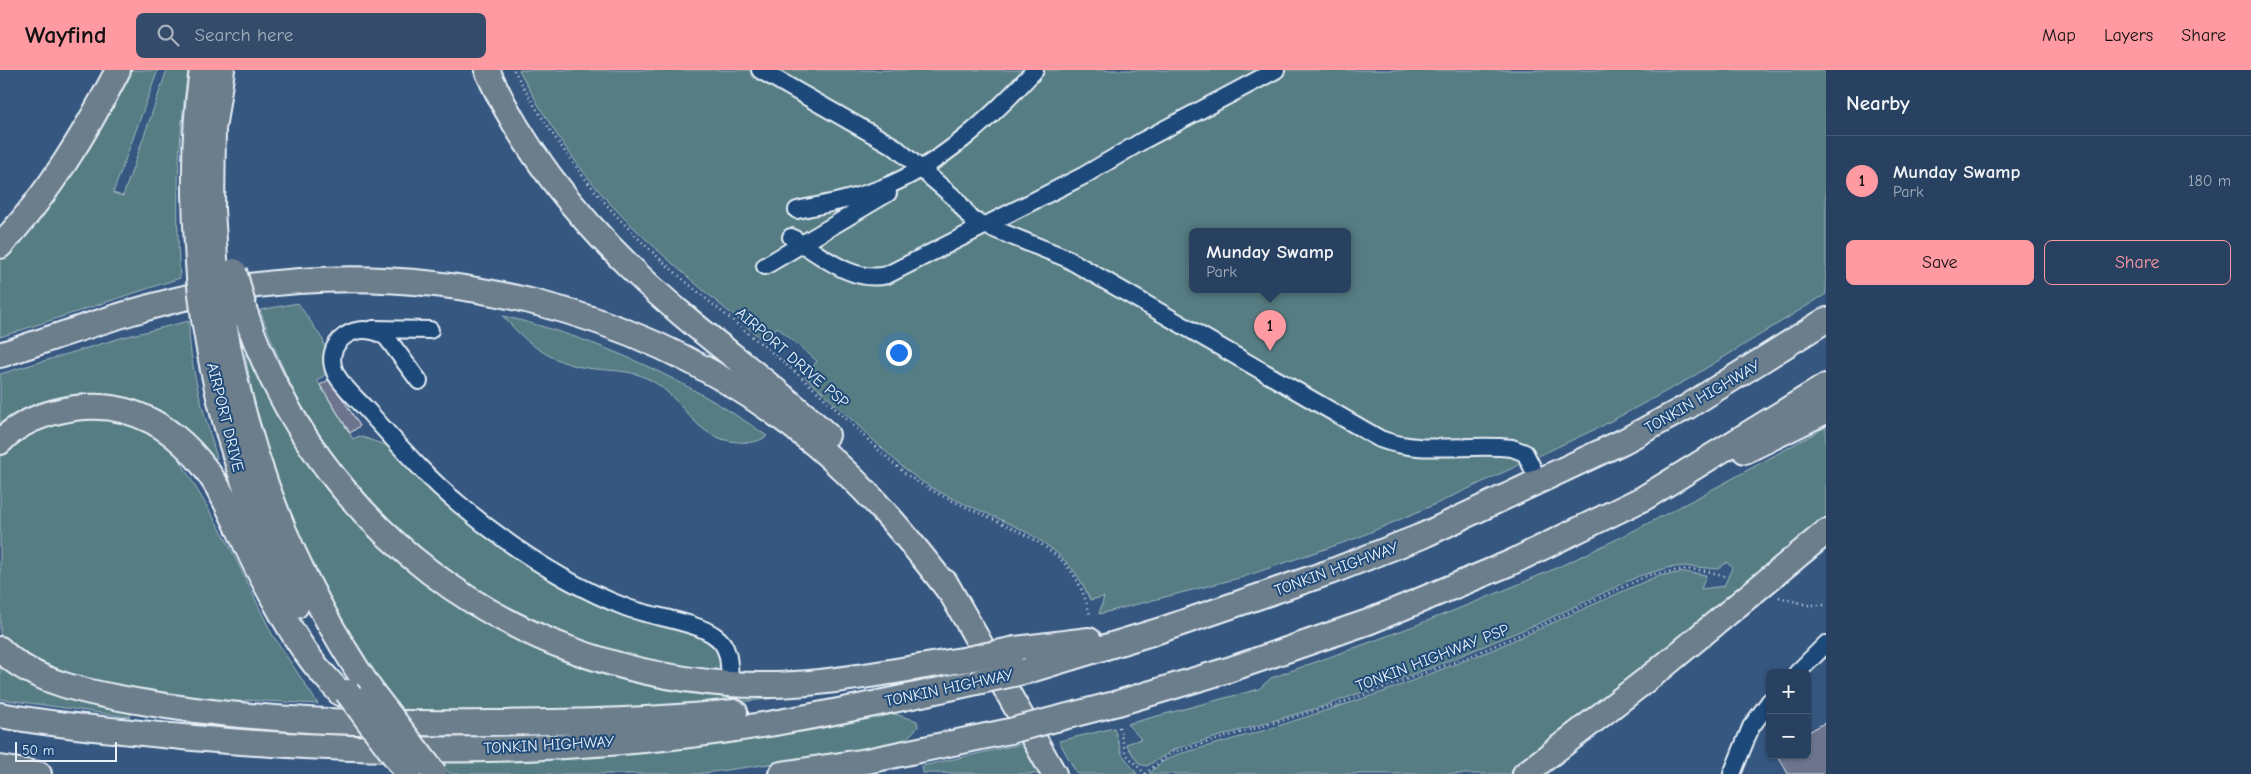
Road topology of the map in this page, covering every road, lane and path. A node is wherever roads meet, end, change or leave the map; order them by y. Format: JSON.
{"nodes":[{"id":1,"x":118,"y":70,"type":"edge"},
{"id":2,"x":202,"y":70,"type":"edge"},
{"id":3,"x":222,"y":70,"type":"edge"},
{"id":4,"x":488,"y":70,"type":"edge"},
{"id":5,"x":514,"y":70,"type":"edge"},
{"id":6,"x":760,"y":70,"type":"edge"},
{"id":7,"x":1035,"y":70,"type":"edge"},
{"id":8,"x":1276,"y":70,"type":"edge"},
{"id":9,"x":921,"y":169,"type":"junction"},
{"id":10,"x":797,"y":210,"type":"dead end"},
{"id":11,"x":984,"y":226,"type":"junction"},
{"id":12,"x":797,"y":240,"type":"junction"},
{"id":13,"x":0,"y":246,"type":"edge"},
{"id":14,"x":765,"y":266,"type":"dead end"},
{"id":15,"x":216,"y":274,"type":"junction"},
{"id":16,"x":224,"y":316,"type":"junction"},
{"id":17,"x":1826,"y":320,"type":"edge"},
{"id":18,"x":371,"y":329,"type":"junction"},
{"id":19,"x":430,"y":330,"type":"dead end"},
{"id":20,"x":0,"y":355,"type":"edge"},
{"id":21,"x":419,"y":381,"type":"dead end"},
{"id":22,"x":1826,"y":386,"type":"edge"},
{"id":23,"x":1826,"y":411,"type":"edge"},
{"id":24,"x":0,"y":442,"type":"edge"},
{"id":25,"x":1539,"y":481,"type":"junction"},
{"id":26,"x":1644,"y":498,"type":"junction"},
{"id":27,"x":1826,"y":532,"type":"edge"},
{"id":28,"x":1728,"y":577,"type":"dead end"},
{"id":29,"x":953,"y":596,"type":"junction"},
{"id":30,"x":1779,"y":597,"type":"dead end"},
{"id":31,"x":1826,"y":606,"type":"edge"},
{"id":32,"x":1090,"y":615,"type":"dead end"},
{"id":33,"x":1158,"y":631,"type":"junction"},
{"id":34,"x":1826,"y":644,"type":"edge"},
{"id":35,"x":0,"y":649,"type":"edge"},
{"id":36,"x":1801,"y":669,"type":"edge"},
{"id":37,"x":1659,"y":670,"type":"junction"},
{"id":38,"x":730,"y":684,"type":"junction"},
{"id":39,"x":934,"y":692,"type":"junction"},
{"id":40,"x":343,"y":693,"type":"junction"},
{"id":41,"x":1766,"y":706,"type":"edge"},
{"id":42,"x":0,"y":715,"type":"edge"},
{"id":43,"x":1119,"y":727,"type":"dead end"},
{"id":44,"x":0,"y":768,"type":"edge"},
{"id":45,"x":39,"y":774,"type":"edge"},
{"id":46,"x":408,"y":774,"type":"edge"},
{"id":47,"x":435,"y":774,"type":"edge"},
{"id":48,"x":781,"y":774,"type":"edge"},
{"id":49,"x":1054,"y":774,"type":"edge"},
{"id":50,"x":1145,"y":774,"type":"edge"},
{"id":51,"x":1525,"y":774,"type":"edge"},
{"id":52,"x":1549,"y":774,"type":"edge"},
{"id":53,"x":1732,"y":774,"type":"edge"}],
"edges":[{"from":1,"to":13,"type":"highway"},
{"from":2,"to":15,"type":"highway","name":"AIRPORT DRIVE"},
{"from":3,"to":15,"type":"highway"},
{"from":4,"to":29,"type":"highway"},
{"from":5,"to":32,"type":"path","name":"AIRPORT DRIVE PSP"},
{"from":6,"to":9,"type":"street"},
{"from":7,"to":9,"type":"street"},
{"from":8,"to":11,"type":"street"},
{"from":9,"to":10,"type":"street"},
{"from":9,"to":11,"type":"street"},
{"from":9,"to":12,"type":"street"},
{"from":11,"to":12,"type":"street"},
{"from":11,"to":25,"type":"street"},
{"from":12,"to":14,"type":"street"},
{"from":15,"to":16,"type":"highway","name":"AIRPORT DRIVE","bridge":true},
{"from":15,"to":16,"type":"highway","bridge":true},
{"from":16,"to":38,"type":"highway"},
{"from":16,"to":40,"type":"highway","name":"AIRPORT DRIVE"},
{"from":16,"to":47,"type":"highway","bridge":true},
{"from":17,"to":25,"type":"highway","name":"TONKIN HIGHWAY"},
{"from":18,"to":19,"type":"street"},
{"from":18,"to":21,"type":"street"},
{"from":18,"to":38,"type":"street"},
{"from":20,"to":29,"type":"highway"},
{"from":22,"to":26,"type":"highway"},
{"from":23,"to":26,"type":"highway"},
{"from":24,"to":40,"type":"highway"},
{"from":25,"to":33,"type":"highway","name":"TONKIN HIGHWAY"},
{"from":26,"to":48,"type":"highway","bridge":true},
{"from":27,"to":37,"type":"highway"},
{"from":28,"to":50,"type":"path","name":"TONKIN HIGHWAY PSP"},
{"from":29,"to":49,"type":"highway"},
{"from":30,"to":31,"type":"path"},
{"from":33,"to":38,"type":"highway","bridge":true},
{"from":33,"to":39,"type":"highway","name":"TONKIN HIGHWAY","bridge":true},
{"from":34,"to":36,"type":"street"},
{"from":35,"to":39,"type":"highway"},
{"from":37,"to":51,"type":"highway"},
{"from":37,"to":52,"type":"highway"},
{"from":39,"to":42,"type":"highway","name":"TONKIN HIGHWAY"},
{"from":40,"to":46,"type":"highway","name":"AIRPORT DRIVE","bridge":true},
{"from":41,"to":53,"type":"street"},
{"from":43,"to":50,"type":"path"},
{"from":44,"to":45,"type":"highway"}]}
